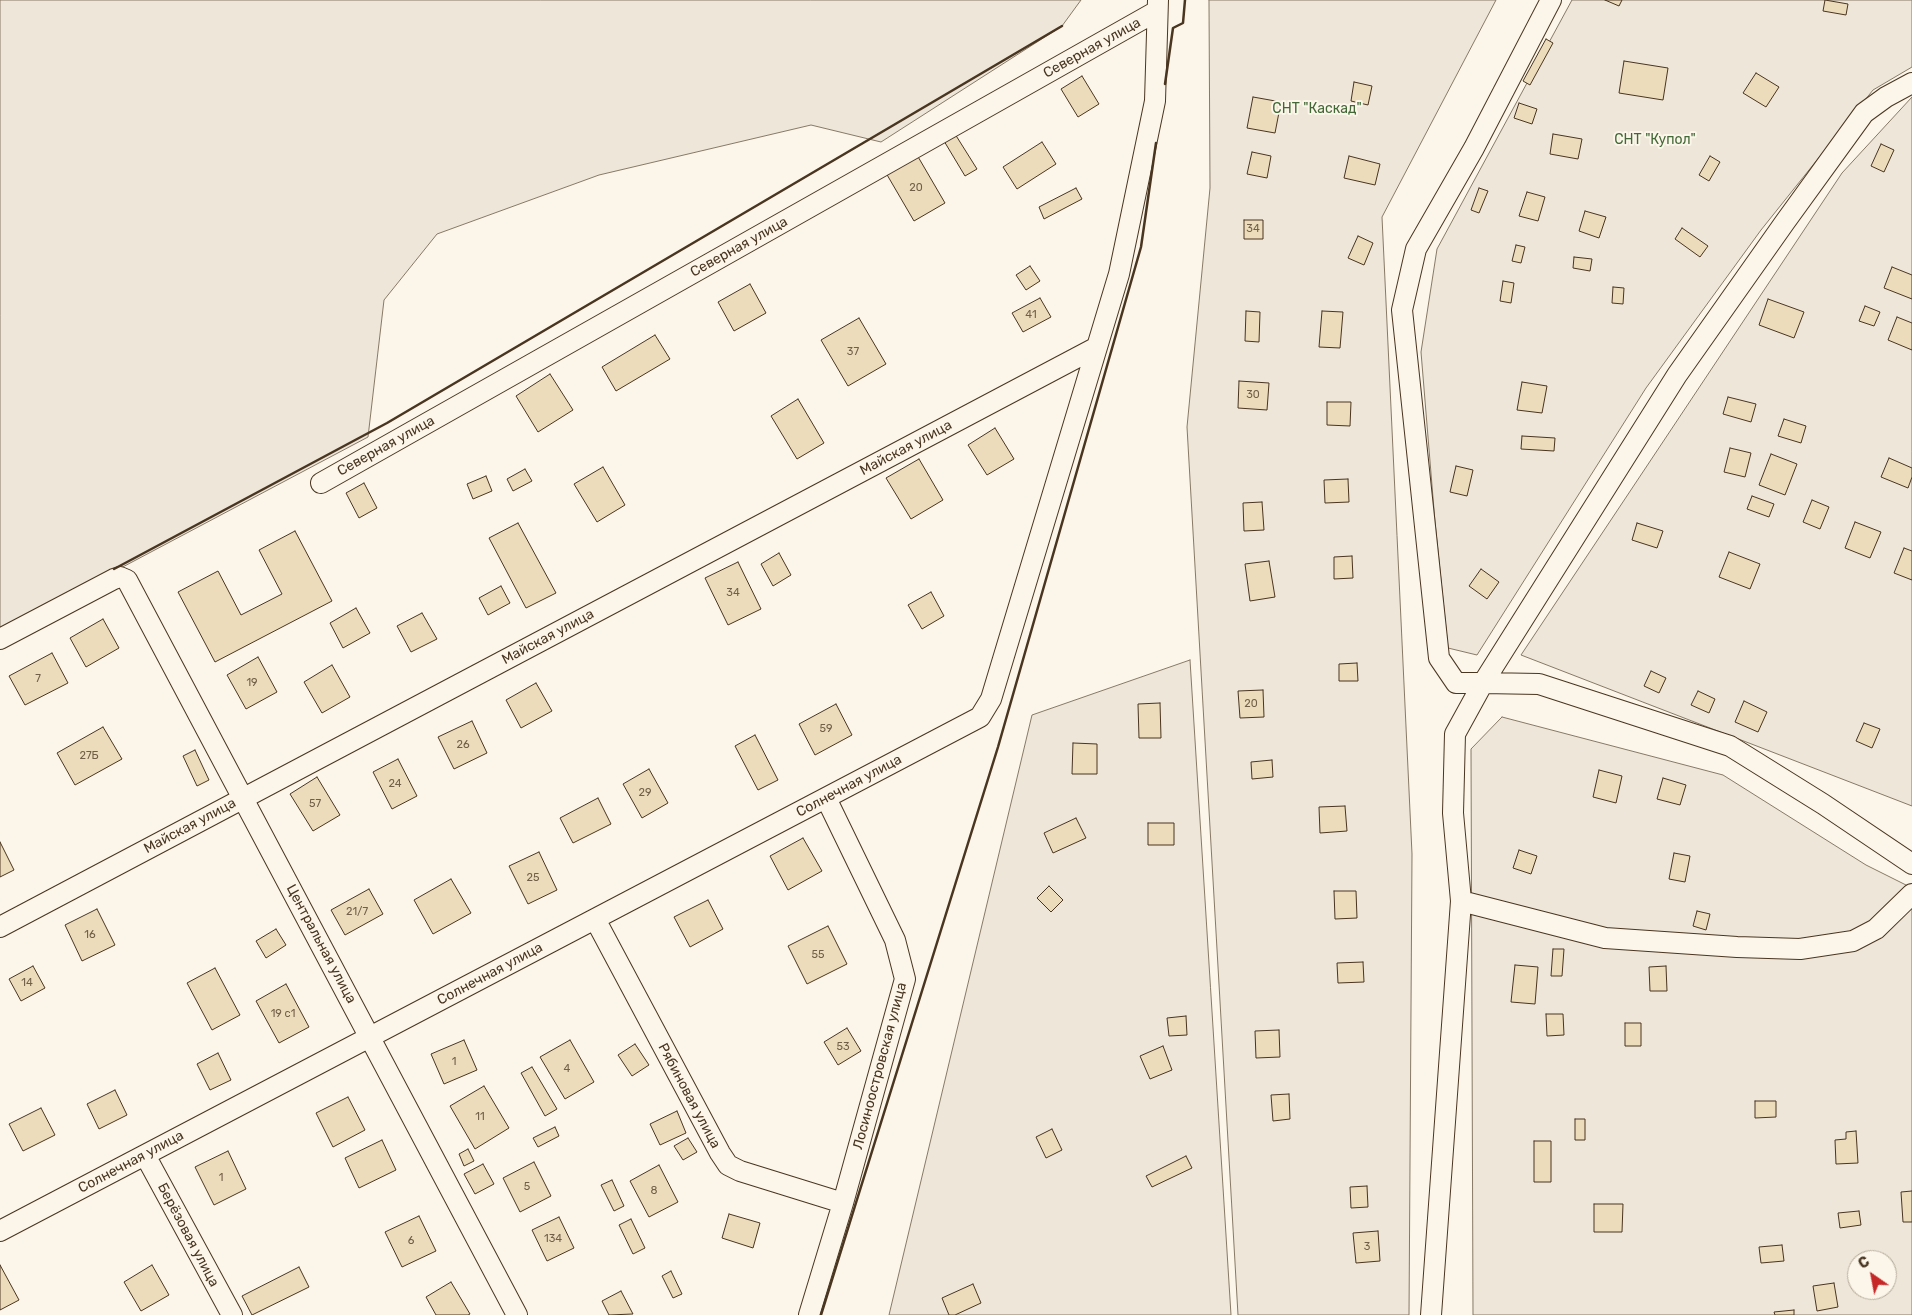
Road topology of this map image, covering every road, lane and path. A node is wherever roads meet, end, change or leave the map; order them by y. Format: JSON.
{"nodes":[{"id":1,"x":1552,"y":0,"type":"edge"},
{"id":2,"x":1158,"y":6,"type":"edge"},
{"id":3,"x":1912,"y":83,"type":"edge"},
{"id":4,"x":1097,"y":347,"type":"junction"},
{"id":5,"x":321,"y":483,"type":"dead end"},
{"id":6,"x":0,"y":639,"type":"edge"},
{"id":7,"x":1483,"y":683,"type":"junction"},
{"id":8,"x":243,"y":798,"type":"junction"},
{"id":9,"x":826,"y":798,"type":"junction"},
{"id":10,"x":1912,"y":864,"type":"edge"},
{"id":11,"x":1912,"y":894,"type":"edge"},
{"id":12,"x":1461,"y":901,"type":"junction"},
{"id":13,"x":595,"y":919,"type":"junction"},
{"id":14,"x":0,"y":927,"type":"edge"},
{"id":15,"x":370,"y":1037,"type":"junction"},
{"id":16,"x":145,"y":1155,"type":"junction"},
{"id":17,"x":843,"y":1203,"type":"junction"},
{"id":18,"x":0,"y":1231,"type":"edge"},
{"id":19,"x":232,"y":1315,"type":"edge"},
{"id":20,"x":517,"y":1315,"type":"edge"},
{"id":21,"x":809,"y":1315,"type":"edge"},
{"id":22,"x":1431,"y":1315,"type":"edge"}],
"edges":[{"from":1,"to":7,"type":"street"},
{"from":2,"to":4,"type":"street"},
{"from":2,"to":5,"type":"street","name":"Северная улица"},
{"from":3,"to":7,"type":"street"},
{"from":4,"to":8,"type":"street","name":"Майская улица"},
{"from":4,"to":9,"type":"street","name":"Солнечная улица"},
{"from":6,"to":8,"type":"street","name":"Центральная улица"},
{"from":7,"to":10,"type":"street"},
{"from":7,"to":12,"type":"street"},
{"from":8,"to":14,"type":"street","name":"Майская улица"},
{"from":8,"to":15,"type":"street","name":"Центральная улица"},
{"from":9,"to":13,"type":"street","name":"Солнечная улица"},
{"from":9,"to":17,"type":"street","name":"Лосиноостровская улица"},
{"from":11,"to":12,"type":"street"},
{"from":12,"to":22,"type":"street"},
{"from":13,"to":15,"type":"street","name":"Солнечная улица"},
{"from":13,"to":17,"type":"street","name":"Рябиновая улица"},
{"from":15,"to":16,"type":"street","name":"Солнечная улица"},
{"from":15,"to":20,"type":"street","name":"Центральная улица"},
{"from":16,"to":18,"type":"street","name":"Солнечная улица"},
{"from":16,"to":19,"type":"street","name":"Берёзовая улица"},
{"from":17,"to":21,"type":"street","name":"Лосиноостровская улица"}]}
